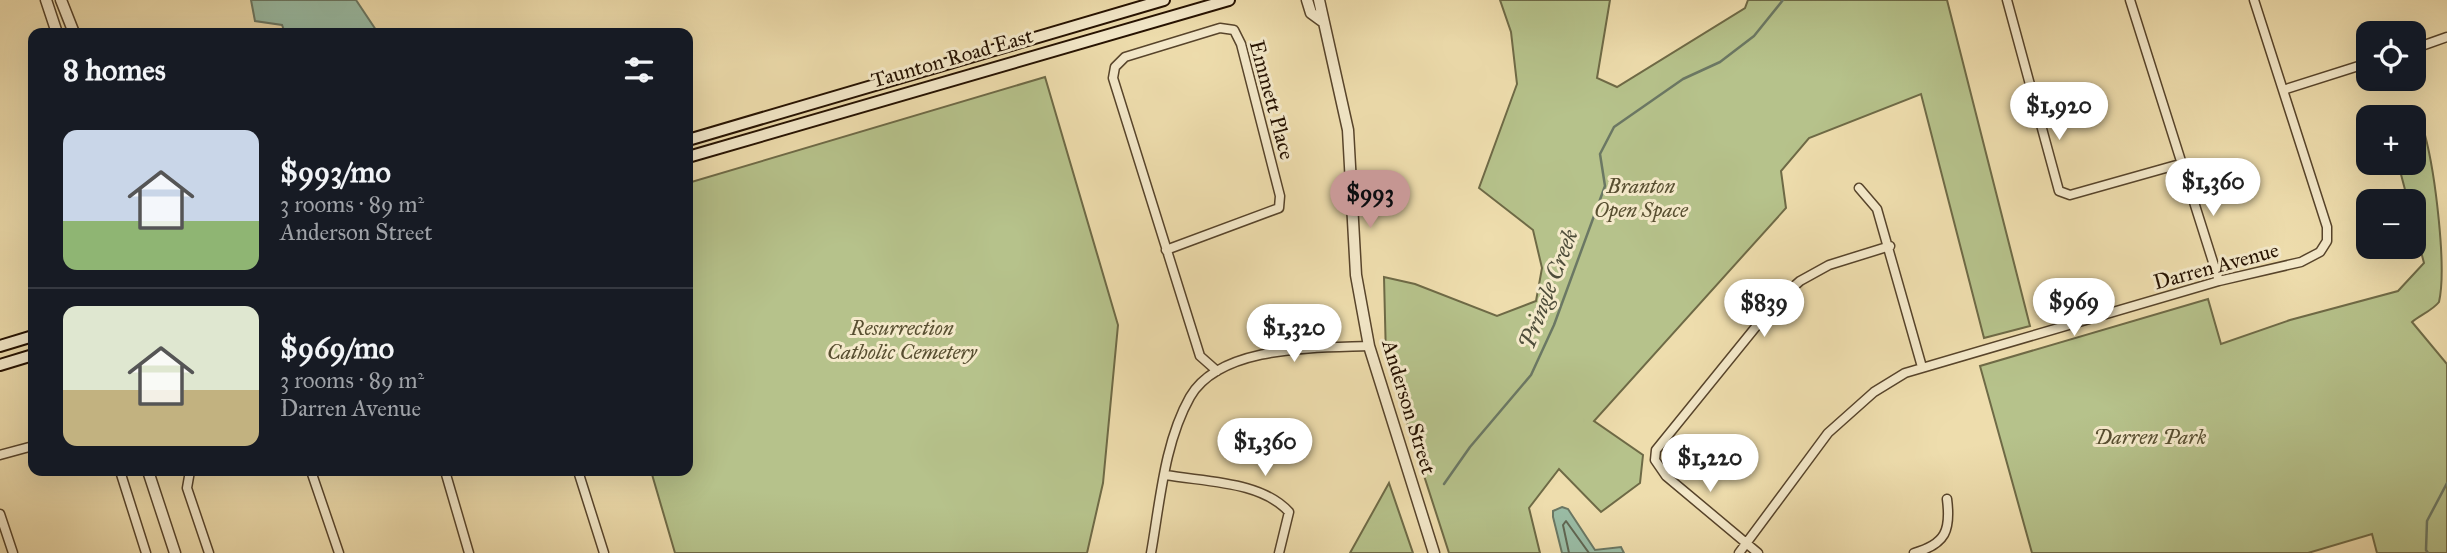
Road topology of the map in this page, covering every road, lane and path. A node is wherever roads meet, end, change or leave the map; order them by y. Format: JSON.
{"nodes":[{"id":1,"x":46,"y":0,"type":"edge"},
{"id":2,"x":61,"y":0,"type":"edge"},
{"id":3,"x":1164,"y":0,"type":"edge"},
{"id":4,"x":1228,"y":0,"type":"edge"},
{"id":5,"x":1307,"y":0,"type":"edge"},
{"id":6,"x":1319,"y":0,"type":"edge"},
{"id":7,"x":2007,"y":0,"type":"edge"},
{"id":8,"x":2130,"y":0,"type":"edge"},
{"id":9,"x":2254,"y":0,"type":"edge"},
{"id":10,"x":1322,"y":21,"type":"junction"},
{"id":11,"x":55,"y":28,"type":"edge"},
{"id":12,"x":72,"y":28,"type":"edge"},
{"id":13,"x":2447,"y":37,"type":"edge"},
{"id":14,"x":2426,"y":44,"type":"edge"},
{"id":15,"x":2356,"y":67,"type":"edge"},
{"id":16,"x":2283,"y":90,"type":"junction"},
{"id":17,"x":693,"y":139,"type":"edge"},
{"id":18,"x":693,"y":156,"type":"edge"},
{"id":19,"x":2180,"y":164,"type":"junction"},
{"id":20,"x":1859,"y":188,"type":"dead end"},
{"id":21,"x":1890,"y":246,"type":"junction"},
{"id":22,"x":1166,"y":250,"type":"junction"},
{"id":23,"x":2219,"y":281,"type":"junction"},
{"id":24,"x":28,"y":338,"type":"edge"},
{"id":25,"x":0,"y":346,"type":"edge"},
{"id":26,"x":1369,"y":346,"type":"junction"},
{"id":27,"x":28,"y":357,"type":"edge"},
{"id":28,"x":0,"y":365,"type":"edge"},
{"id":29,"x":1922,"y":367,"type":"junction"},
{"id":30,"x":1217,"y":371,"type":"junction"},
{"id":31,"x":28,"y":447,"type":"edge"},
{"id":32,"x":0,"y":455,"type":"edge"},
{"id":33,"x":1166,"y":475,"type":"junction"},
{"id":34,"x":122,"y":476,"type":"edge"},
{"id":35,"x":150,"y":476,"type":"edge"},
{"id":36,"x":189,"y":476,"type":"edge"},
{"id":37,"x":313,"y":476,"type":"edge"},
{"id":38,"x":446,"y":476,"type":"edge"},
{"id":39,"x":580,"y":476,"type":"edge"},
{"id":40,"x":1947,"y":499,"type":"dead end"},
{"id":41,"x":0,"y":514,"type":"edge"},
{"id":42,"x":1746,"y":544,"type":"junction"},
{"id":43,"x":13,"y":553,"type":"edge"},
{"id":44,"x":146,"y":553,"type":"edge"},
{"id":45,"x":176,"y":553,"type":"edge"},
{"id":46,"x":209,"y":553,"type":"edge"},
{"id":47,"x":339,"y":553,"type":"edge"},
{"id":48,"x":469,"y":553,"type":"edge"},
{"id":49,"x":604,"y":553,"type":"edge"},
{"id":50,"x":1151,"y":553,"type":"edge"},
{"id":51,"x":1279,"y":553,"type":"edge"},
{"id":52,"x":1434,"y":553,"type":"edge"},
{"id":53,"x":1739,"y":553,"type":"edge"},
{"id":54,"x":1758,"y":553,"type":"edge"},
{"id":55,"x":1914,"y":553,"type":"edge"}],
"edges":[{"from":1,"to":11,"type":"street"},
{"from":2,"to":12,"type":"street"},
{"from":3,"to":17,"type":"main road","name":"Taunton Road East"},
{"from":4,"to":18,"type":"main road","name":"Taunton Road East"},
{"from":5,"to":10,"type":"street","name":"Anderson Street"},
{"from":6,"to":10,"type":"street","name":"Anderson Street"},
{"from":7,"to":19,"type":"street"},
{"from":8,"to":19,"type":"street"},
{"from":9,"to":16,"type":"street"},
{"from":10,"to":26,"type":"street","name":"Anderson Street"},
{"from":13,"to":14,"type":"street"},
{"from":15,"to":16,"type":"street"},
{"from":16,"to":23,"type":"street","name":"Darren Avenue"},
{"from":19,"to":23,"type":"street"},
{"from":20,"to":21,"type":"street"},
{"from":21,"to":29,"type":"street"},
{"from":21,"to":42,"type":"street"},
{"from":22,"to":22,"type":"street","name":"Emmett Place"},
{"from":22,"to":30,"type":"street","name":"Emmett Place"},
{"from":23,"to":29,"type":"street","name":"Darren Avenue"},
{"from":24,"to":25,"type":"main road"},
{"from":26,"to":30,"type":"street"},
{"from":26,"to":52,"type":"street","name":"Anderson Street"},
{"from":27,"to":28,"type":"main road"},
{"from":29,"to":42,"type":"street","name":"Darren Avenue"},
{"from":30,"to":33,"type":"street"},
{"from":31,"to":32,"type":"street"},
{"from":33,"to":50,"type":"street"},
{"from":33,"to":51,"type":"street"},
{"from":34,"to":44,"type":"street"},
{"from":35,"to":45,"type":"street"},
{"from":36,"to":46,"type":"street"},
{"from":37,"to":47,"type":"street"},
{"from":38,"to":48,"type":"street"},
{"from":39,"to":49,"type":"street"},
{"from":40,"to":55,"type":"street"},
{"from":41,"to":43,"type":"street"},
{"from":42,"to":53,"type":"street","name":"Darren Avenue"},
{"from":42,"to":54,"type":"street"}]}
